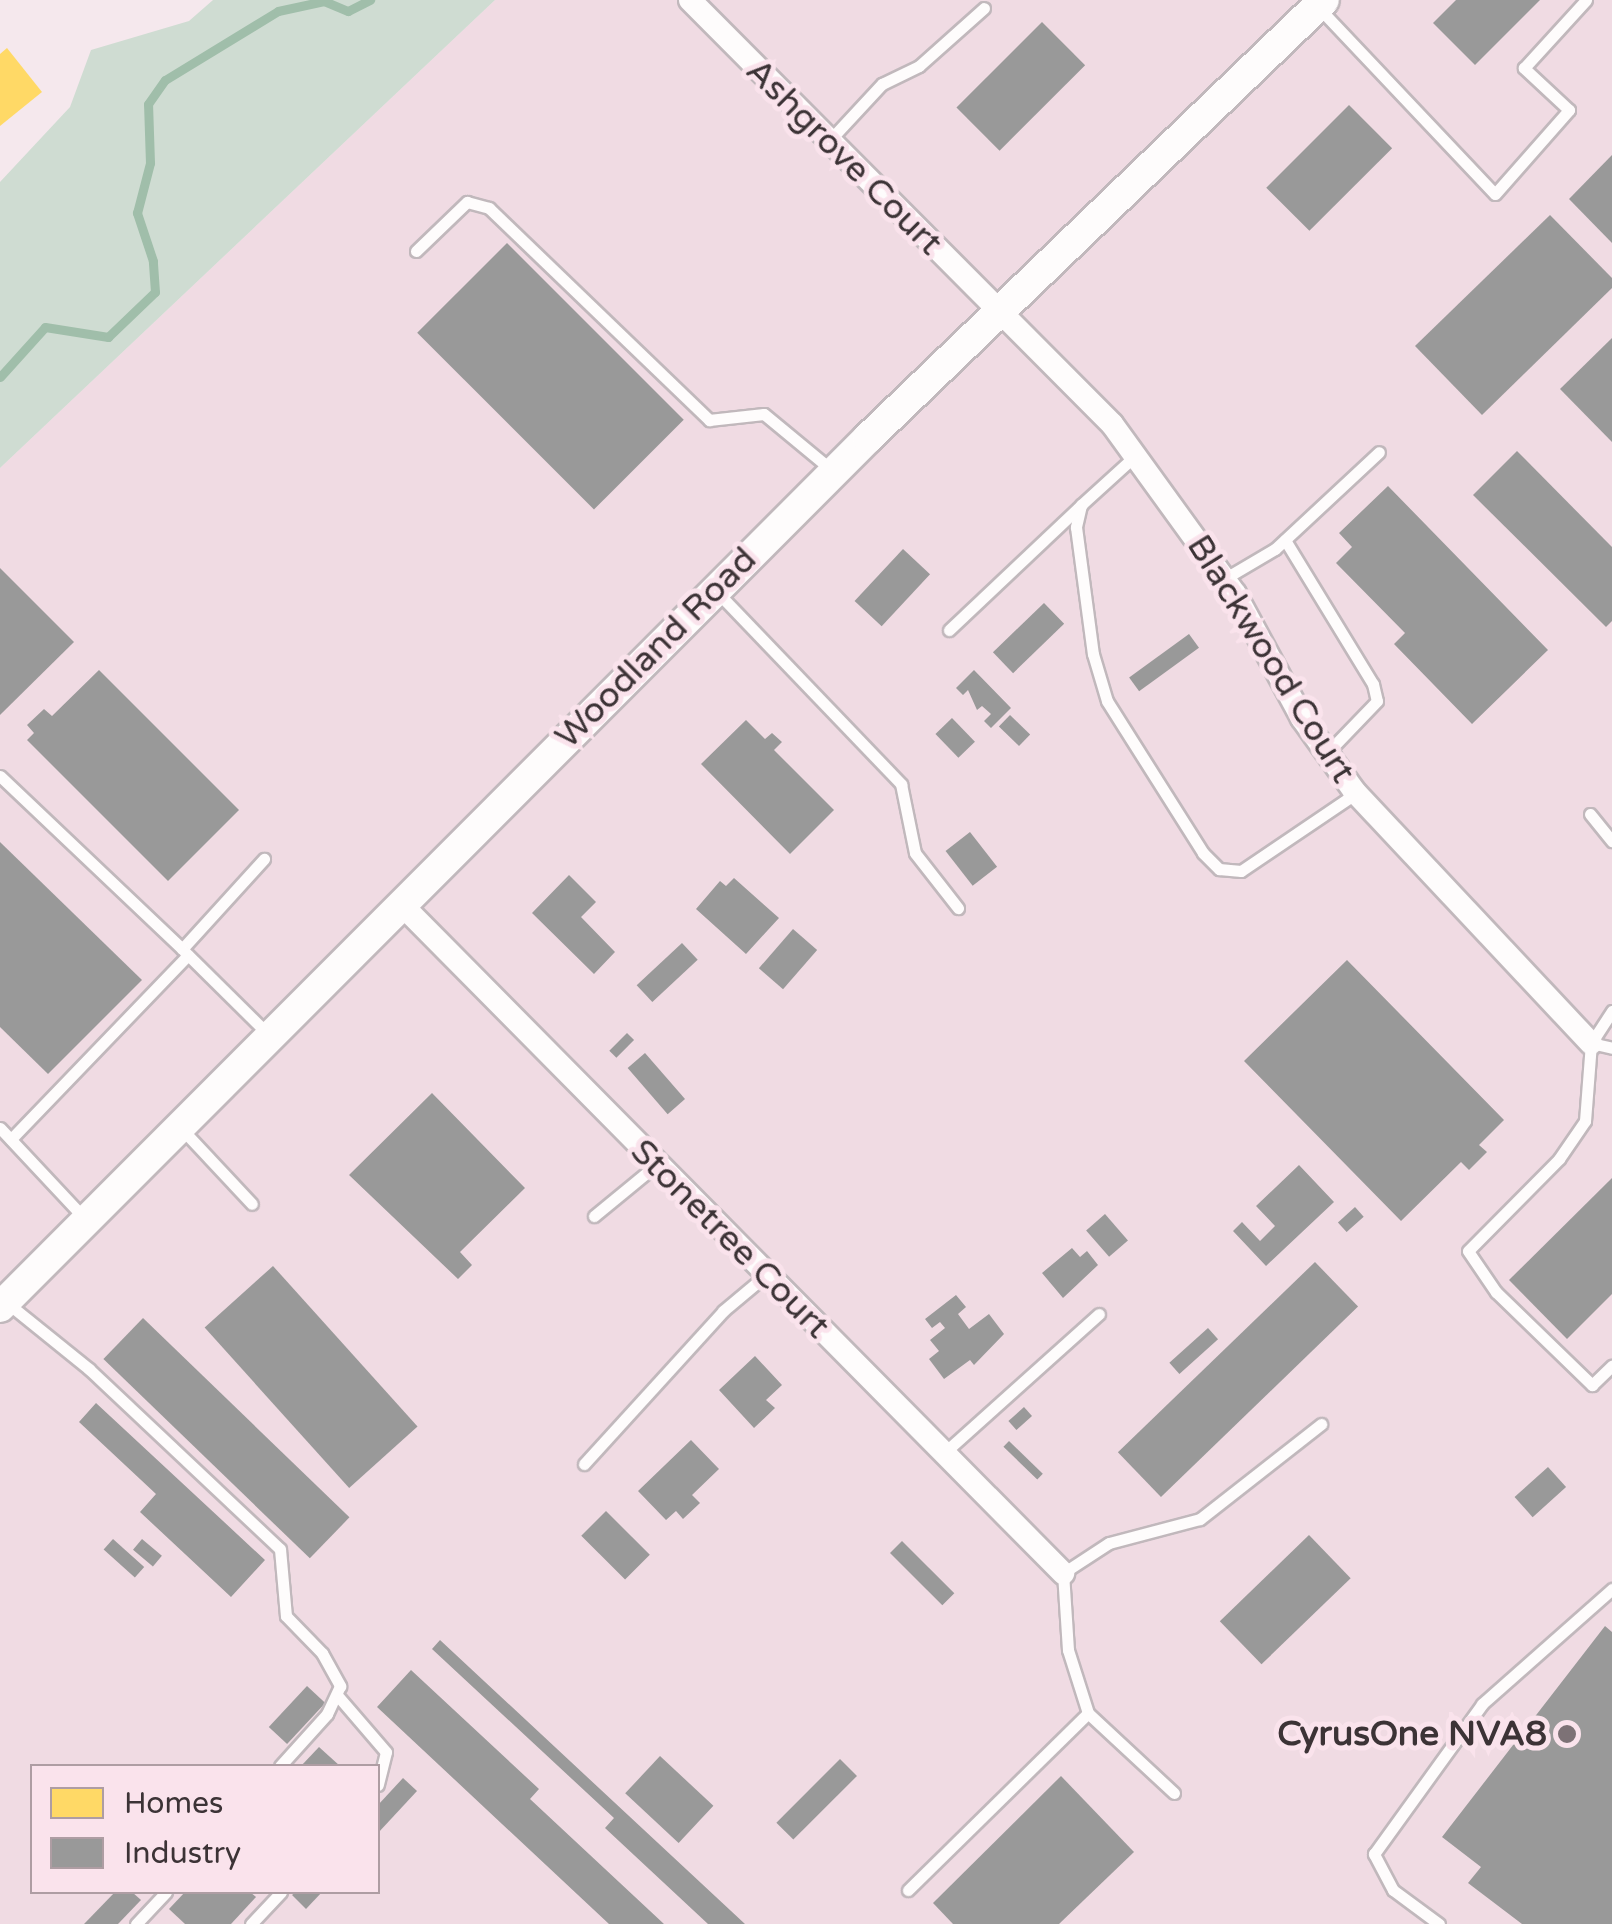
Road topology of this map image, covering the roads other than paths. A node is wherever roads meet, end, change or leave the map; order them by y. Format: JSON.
{"nodes":[{"id":1,"x":690,"y":0,"type":"edge"},
{"id":2,"x":1586,"y":0,"type":"edge"},
{"id":3,"x":1318,"y":2,"type":"edge"},
{"id":4,"x":984,"y":8,"type":"dead end"},
{"id":5,"x":829,"y":141,"type":"junction"},
{"id":6,"x":416,"y":251,"type":"dead end"},
{"id":7,"x":999,"y":313,"type":"junction"},
{"id":8,"x":1379,"y":452,"type":"dead end"},
{"id":9,"x":1136,"y":455,"type":"junction"},
{"id":10,"x":834,"y":472,"type":"junction"},
{"id":11,"x":1081,"y":505,"type":"junction"},
{"id":12,"x":1285,"y":540,"type":"junction"},
{"id":13,"x":1224,"y":579,"type":"junction"},
{"id":14,"x":715,"y":590,"type":"junction"},
{"id":15,"x":949,"y":630,"type":"dead end"},
{"id":16,"x":1327,"y":753,"type":"junction"},
{"id":17,"x":0,"y":776,"type":"edge"},
{"id":18,"x":1356,"y":792,"type":"junction"},
{"id":19,"x":1590,"y":814,"type":"dead end"},
{"id":20,"x":1612,"y":841,"type":"edge"},
{"id":21,"x":264,"y":859,"type":"dead end"},
{"id":22,"x":400,"y":903,"type":"junction"},
{"id":23,"x":958,"y":908,"type":"dead end"},
{"id":24,"x":185,"y":952,"type":"junction"},
{"id":25,"x":1612,"y":1011,"type":"edge"},
{"id":26,"x":268,"y":1034,"type":"junction"},
{"id":27,"x":1602,"y":1045,"type":"edge"},
{"id":28,"x":177,"y":1124,"type":"junction"},
{"id":29,"x":0,"y":1128,"type":"edge"},
{"id":30,"x":10,"y":1140,"type":"junction"},
{"id":31,"x":656,"y":1165,"type":"junction"},
{"id":32,"x":252,"y":1204,"type":"dead end"},
{"id":33,"x":594,"y":1216,"type":"dead end"},
{"id":34,"x":89,"y":1223,"type":"junction"},
{"id":35,"x":766,"y":1275,"type":"junction"},
{"id":36,"x":2,"y":1301,"type":"edge"},
{"id":37,"x":1098,"y":1314,"type":"dead end"},
{"id":38,"x":1612,"y":1366,"type":"edge"},
{"id":39,"x":1321,"y":1424,"type":"dead end"},
{"id":40,"x":944,"y":1454,"type":"junction"},
{"id":41,"x":584,"y":1464,"type":"dead end"},
{"id":42,"x":1063,"y":1573,"type":"junction"},
{"id":43,"x":1612,"y":1589,"type":"edge"},
{"id":44,"x":337,"y":1695,"type":"junction"},
{"id":45,"x":1088,"y":1713,"type":"junction"},
{"id":46,"x":282,"y":1764,"type":"edge"},
{"id":47,"x":380,"y":1777,"type":"edge"},
{"id":48,"x":1174,"y":1793,"type":"dead end"},
{"id":49,"x":908,"y":1890,"type":"dead end"},
{"id":50,"x":164,"y":1894,"type":"edge"},
{"id":51,"x":275,"y":1894,"type":"edge"},
{"id":52,"x":136,"y":1924,"type":"edge"},
{"id":53,"x":251,"y":1924,"type":"edge"},
{"id":54,"x":1439,"y":1924,"type":"edge"}],
"edges":[{"from":1,"to":5,"type":"street","name":"Ashgrove Court"},
{"from":2,"to":3,"type":"lane"},
{"from":3,"to":7,"type":"street","name":"Woodland Road"},
{"from":4,"to":5,"type":"lane"},
{"from":5,"to":7,"type":"street","name":"Ashgrove Court"},
{"from":6,"to":10,"type":"lane"},
{"from":7,"to":9,"type":"street","name":"Blackwood Court"},
{"from":7,"to":10,"type":"street","name":"Woodland Road"},
{"from":8,"to":12,"type":"lane"},
{"from":9,"to":11,"type":"lane"},
{"from":9,"to":13,"type":"street","name":"Blackwood Court"},
{"from":10,"to":14,"type":"street","name":"Woodland Road"},
{"from":11,"to":15,"type":"lane"},
{"from":11,"to":18,"type":"lane"},
{"from":12,"to":13,"type":"lane"},
{"from":12,"to":16,"type":"lane"},
{"from":13,"to":16,"type":"street","name":"Blackwood Court"},
{"from":14,"to":22,"type":"street","name":"Woodland Road"},
{"from":14,"to":23,"type":"lane"},
{"from":16,"to":18,"type":"street","name":"Blackwood Court"},
{"from":17,"to":24,"type":"lane"},
{"from":18,"to":27,"type":"street","name":"Blackwood Court"},
{"from":19,"to":20,"type":"lane"},
{"from":21,"to":24,"type":"lane"},
{"from":22,"to":26,"type":"street","name":"Woodland Road"},
{"from":22,"to":31,"type":"street","name":"Stonetree Court"},
{"from":24,"to":26,"type":"lane"},
{"from":24,"to":30,"type":"lane"},
{"from":25,"to":27,"type":"lane"},
{"from":26,"to":28,"type":"street","name":"Woodland Road"},
{"from":27,"to":38,"type":"lane"},
{"from":28,"to":32,"type":"lane"},
{"from":28,"to":34,"type":"street","name":"Woodland Road"},
{"from":29,"to":30,"type":"lane"},
{"from":30,"to":34,"type":"lane"},
{"from":31,"to":33,"type":"lane"},
{"from":31,"to":35,"type":"street","name":"Stonetree Court"},
{"from":34,"to":36,"type":"street","name":"Woodland Road"},
{"from":35,"to":40,"type":"street","name":"Stonetree Court"},
{"from":35,"to":41,"type":"lane"},
{"from":36,"to":44,"type":"lane"},
{"from":37,"to":40,"type":"lane"},
{"from":39,"to":42,"type":"lane"},
{"from":40,"to":42,"type":"street","name":"Stonetree Court"},
{"from":42,"to":45,"type":"lane"},
{"from":43,"to":54,"type":"lane"},
{"from":44,"to":46,"type":"lane"},
{"from":44,"to":47,"type":"lane"},
{"from":45,"to":48,"type":"lane"},
{"from":45,"to":49,"type":"lane"},
{"from":50,"to":52,"type":"lane"},
{"from":51,"to":53,"type":"lane"}]}
